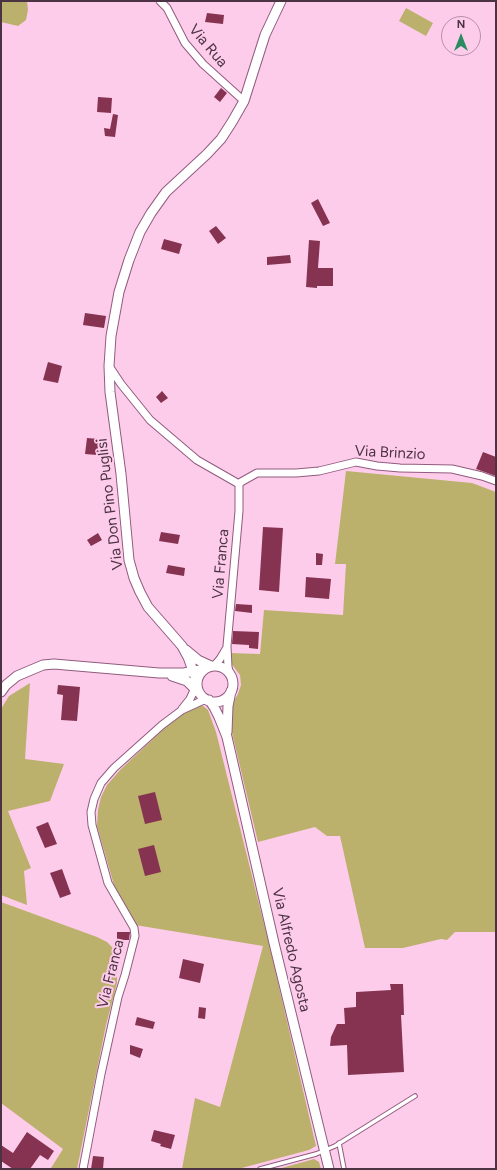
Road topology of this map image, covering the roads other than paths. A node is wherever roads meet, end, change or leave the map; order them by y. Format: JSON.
{"nodes":[{"id":1,"x":160,"y":1,"type":"edge"},
{"id":2,"x":281,"y":1,"type":"edge"},
{"id":3,"x":244,"y":101,"type":"junction"},
{"id":4,"x":109,"y":366,"type":"junction"},
{"id":5,"x":496,"y":481,"type":"edge"},
{"id":6,"x":239,"y":484,"type":"junction"},
{"id":7,"x":182,"y":646,"type":"junction"},
{"id":8,"x":227,"y":646,"type":"junction"},
{"id":9,"x":210,"y":667,"type":"junction"},
{"id":10,"x":194,"y":672,"type":"junction"},
{"id":11,"x":159,"y":673,"type":"junction"},
{"id":12,"x":230,"y":675,"type":"junction"},
{"id":13,"x":187,"y":681,"type":"junction"},
{"id":14,"x":231,"y":690,"type":"junction"},
{"id":15,"x":201,"y":691,"type":"junction"},
{"id":16,"x":1,"y":692,"type":"edge"},
{"id":17,"x":190,"y":699,"type":"junction"},
{"id":18,"x":182,"y":710,"type":"junction"},
{"id":19,"x":227,"y":738,"type":"junction"},
{"id":20,"x":415,"y":1096,"type":"dead end"},
{"id":21,"x":339,"y":1143,"type":"junction"},
{"id":22,"x":324,"y":1151,"type":"junction"},
{"id":23,"x":83,"y":1169,"type":"edge"},
{"id":24,"x":260,"y":1169,"type":"edge"},
{"id":25,"x":329,"y":1169,"type":"edge"},
{"id":26,"x":344,"y":1169,"type":"edge"}],
"edges":[{"from":1,"to":3,"type":"street","name":"Via Rua"},
{"from":2,"to":3,"type":"street","name":"Via Don Pino Puglisi"},
{"from":3,"to":4,"type":"street","name":"Via Don Pino Puglisi"},
{"from":4,"to":6,"type":"street"},
{"from":4,"to":7,"type":"street","name":"Via Don Pino Puglisi"},
{"from":5,"to":6,"type":"street","name":"Via Brinzio"},
{"from":6,"to":8,"type":"street","name":"Via Franca"},
{"from":7,"to":9,"type":"street"},
{"from":7,"to":10,"type":"street"},
{"from":8,"to":9,"type":"street"},
{"from":8,"to":12,"type":"street","name":"Via Franca"},
{"from":9,"to":10,"type":"street"},
{"from":9,"to":12,"type":"street"},
{"from":9,"to":15,"type":"street"},
{"from":10,"to":11,"type":"street"},
{"from":10,"to":15,"type":"street"},
{"from":11,"to":13,"type":"street"},
{"from":11,"to":16,"type":"street"},
{"from":12,"to":14,"type":"street"},
{"from":13,"to":15,"type":"street"},
{"from":13,"to":17,"type":"street"},
{"from":14,"to":15,"type":"street"},
{"from":14,"to":19,"type":"street","name":"Via Alfredo Agosta"},
{"from":15,"to":17,"type":"street"},
{"from":15,"to":18,"type":"street"},
{"from":15,"to":19,"type":"street","name":"Via Alfredo Agosta"},
{"from":17,"to":18,"type":"street"},
{"from":18,"to":23,"type":"street","name":"Via Franca"},
{"from":19,"to":22,"type":"street","name":"Via Alfredo Agosta"},
{"from":20,"to":21,"type":"lane"},
{"from":21,"to":22,"type":"lane"},
{"from":21,"to":26,"type":"lane"},
{"from":22,"to":24,"type":"lane"},
{"from":22,"to":25,"type":"street","name":"Via Alfredo Agosta"}]}
